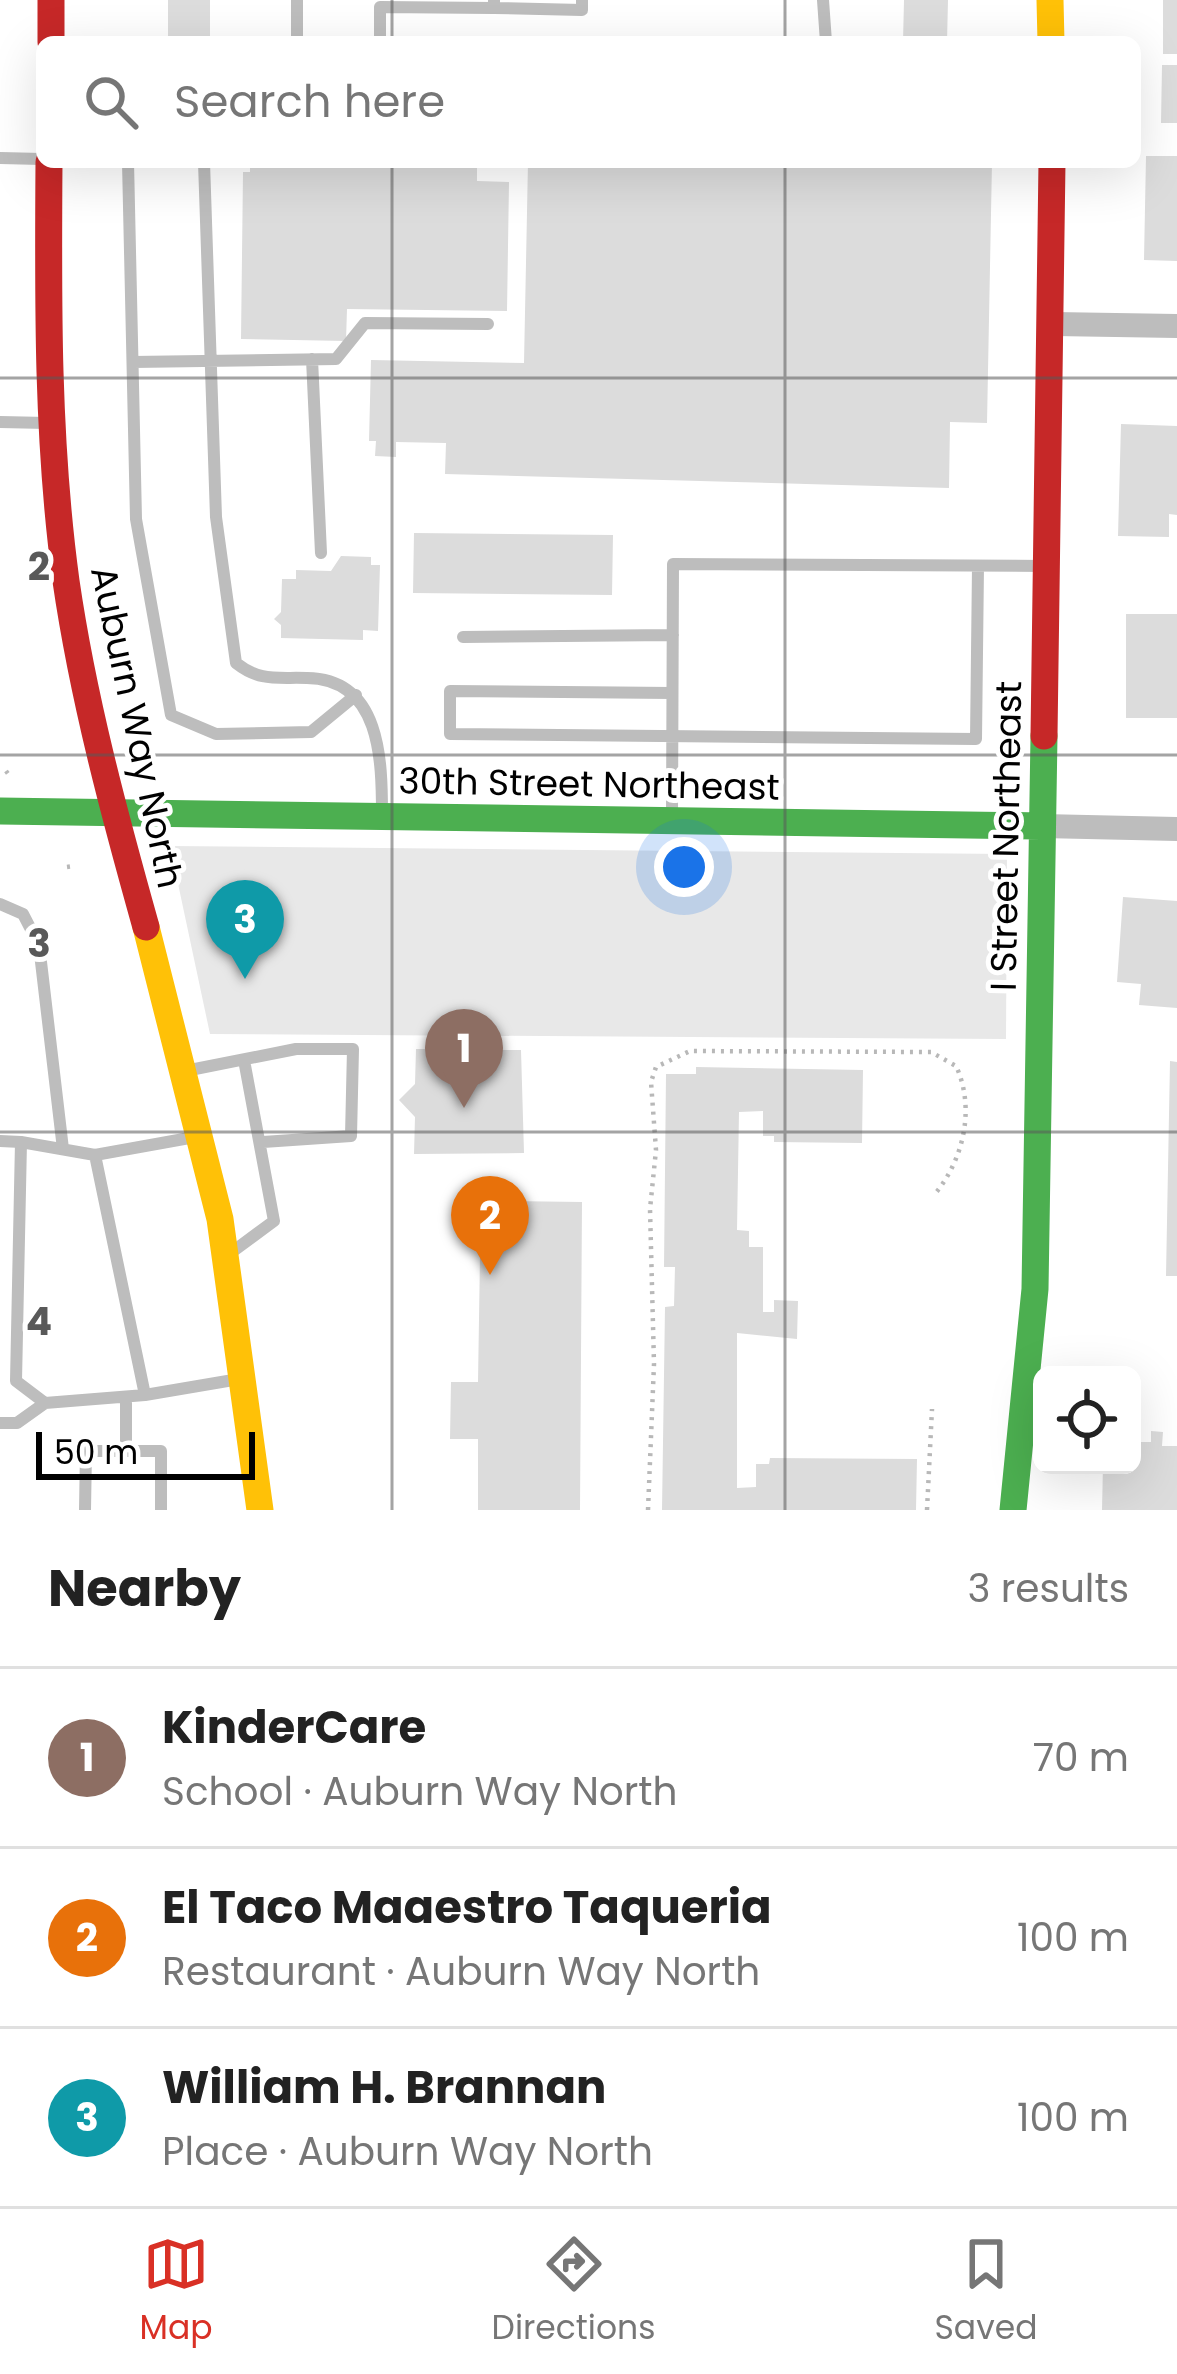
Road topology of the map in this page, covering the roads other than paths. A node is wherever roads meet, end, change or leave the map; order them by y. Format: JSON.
{"nodes":[{"id":1,"x":51,"y":0,"type":"edge"},
{"id":2,"x":297,"y":0,"type":"edge"},
{"id":3,"x":582,"y":0,"type":"edge"},
{"id":4,"x":823,"y":0,"type":"edge"},
{"id":5,"x":1050,"y":0,"type":"edge"},
{"id":6,"x":494,"y":4,"type":"edge"},
{"id":7,"x":51,"y":36,"type":"edge"},
{"id":8,"x":297,"y":36,"type":"edge"},
{"id":9,"x":380,"y":36,"type":"edge"},
{"id":10,"x":826,"y":36,"type":"edge"},
{"id":11,"x":1051,"y":36,"type":"edge"},
{"id":12,"x":0,"y":158,"type":"edge"},
{"id":13,"x":36,"y":160,"type":"edge"},
{"id":14,"x":45,"y":168,"type":"edge"},
{"id":15,"x":128,"y":168,"type":"edge"},
{"id":16,"x":204,"y":168,"type":"edge"},
{"id":17,"x":1052,"y":168,"type":"edge"},
{"id":18,"x":488,"y":324,"type":"dead end"},
{"id":19,"x":1054,"y":324,"type":"junction"},
{"id":20,"x":1177,"y":326,"type":"edge"},
{"id":21,"x":209,"y":359,"type":"junction"},
{"id":22,"x":312,"y":359,"type":"junction"},
{"id":23,"x":133,"y":362,"type":"junction"},
{"id":24,"x":0,"y":422,"type":"edge"},
{"id":25,"x":52,"y":423,"type":"junction"},
{"id":26,"x":321,"y":553,"type":"dead end"},
{"id":27,"x":978,"y":566,"type":"junction"},
{"id":28,"x":1048,"y":566,"type":"junction"},
{"id":29,"x":673,"y":635,"type":"junction"},
{"id":30,"x":463,"y":637,"type":"dead end"},
{"id":31,"x":672,"y":693,"type":"junction"},
{"id":32,"x":356,"y":694,"type":"junction"},
{"id":33,"x":672,"y":736,"type":"junction"},
{"id":34,"x":0,"y":811,"type":"edge"},
{"id":35,"x":116,"y":813,"type":"junction"},
{"id":36,"x":382,"y":817,"type":"junction"},
{"id":37,"x":672,"y":821,"type":"junction"},
{"id":38,"x":1042,"y":826,"type":"junction"},
{"id":39,"x":1177,"y":829,"type":"edge"},
{"id":40,"x":0,"y":904,"type":"edge"},
{"id":41,"x":244,"y":1060,"type":"junction"},
{"id":42,"x":183,"y":1072,"type":"junction"},
{"id":43,"x":200,"y":1136,"type":"junction"},
{"id":44,"x":0,"y":1141,"type":"edge"},
{"id":45,"x":21,"y":1142,"type":"junction"},
{"id":46,"x":263,"y":1142,"type":"junction"},
{"id":47,"x":63,"y":1150,"type":"junction"},
{"id":48,"x":95,"y":1155,"type":"junction"},
{"id":49,"x":225,"y":1255,"type":"junction"},
{"id":50,"x":246,"y":1378,"type":"junction"},
{"id":51,"x":145,"y":1395,"type":"junction"},
{"id":52,"x":126,"y":1398,"type":"junction"},
{"id":53,"x":46,"y":1403,"type":"junction"},
{"id":54,"x":0,"y":1423,"type":"edge"},
{"id":55,"x":126,"y":1451,"type":"junction"},
{"id":56,"x":85,"y":1510,"type":"edge"},
{"id":57,"x":161,"y":1510,"type":"edge"},
{"id":58,"x":260,"y":1510,"type":"edge"},
{"id":59,"x":1013,"y":1510,"type":"edge"}],
"edges":[{"from":1,"to":7,"type":"street"},
{"from":2,"to":8,"type":"lane"},
{"from":3,"to":6,"type":"lane"},
{"from":4,"to":10,"type":"lane"},
{"from":5,"to":11,"type":"street"},
{"from":6,"to":9,"type":"lane"},
{"from":12,"to":13,"type":"lane"},
{"from":14,"to":25,"type":"street","name":"Auburn Way North"},
{"from":15,"to":23,"type":"lane"},
{"from":16,"to":21,"type":"lane"},
{"from":17,"to":19,"type":"street","name":"I Street Northeast"},
{"from":18,"to":22,"type":"lane"},
{"from":19,"to":20,"type":"street"},
{"from":19,"to":28,"type":"street","name":"I Street Northeast"},
{"from":21,"to":22,"type":"lane"},
{"from":21,"to":23,"type":"lane"},
{"from":21,"to":32,"type":"lane"},
{"from":22,"to":26,"type":"lane"},
{"from":23,"to":32,"type":"lane"},
{"from":24,"to":25,"type":"lane"},
{"from":25,"to":35,"type":"street","name":"Auburn Way North"},
{"from":27,"to":28,"type":"lane"},
{"from":27,"to":29,"type":"lane"},
{"from":27,"to":33,"type":"lane"},
{"from":28,"to":38,"type":"street","name":"I Street Northeast"},
{"from":29,"to":30,"type":"lane"},
{"from":29,"to":31,"type":"lane"},
{"from":31,"to":33,"type":"lane"},
{"from":31,"to":33,"type":"lane"},
{"from":32,"to":36,"type":"lane"},
{"from":33,"to":37,"type":"lane"},
{"from":34,"to":35,"type":"street","name":"30th Street Northeast"},
{"from":35,"to":36,"type":"street","name":"30th Street Northeast"},
{"from":35,"to":42,"type":"street","name":"Auburn Way North"},
{"from":36,"to":37,"type":"street","name":"30th Street Northeast"},
{"from":37,"to":38,"type":"street","name":"30th Street Northeast"},
{"from":38,"to":39,"type":"street","name":"30th Street Northeast"},
{"from":38,"to":59,"type":"street","name":"I Street Northeast"},
{"from":40,"to":47,"type":"lane"},
{"from":41,"to":42,"type":"lane"},
{"from":41,"to":46,"type":"lane"},
{"from":41,"to":46,"type":"lane"},
{"from":42,"to":43,"type":"street","name":"Auburn Way North"},
{"from":43,"to":48,"type":"lane"},
{"from":43,"to":49,"type":"street","name":"Auburn Way North"},
{"from":44,"to":45,"type":"lane"},
{"from":45,"to":47,"type":"lane"},
{"from":45,"to":53,"type":"lane"},
{"from":46,"to":49,"type":"lane"},
{"from":47,"to":48,"type":"lane"},
{"from":48,"to":51,"type":"lane"},
{"from":49,"to":50,"type":"street","name":"Auburn Way North"},
{"from":50,"to":51,"type":"lane"},
{"from":50,"to":58,"type":"street","name":"Auburn Way North"},
{"from":51,"to":52,"type":"lane"},
{"from":52,"to":53,"type":"lane"},
{"from":52,"to":55,"type":"lane"},
{"from":53,"to":54,"type":"lane"},
{"from":55,"to":56,"type":"lane"},
{"from":55,"to":57,"type":"lane"}]}
